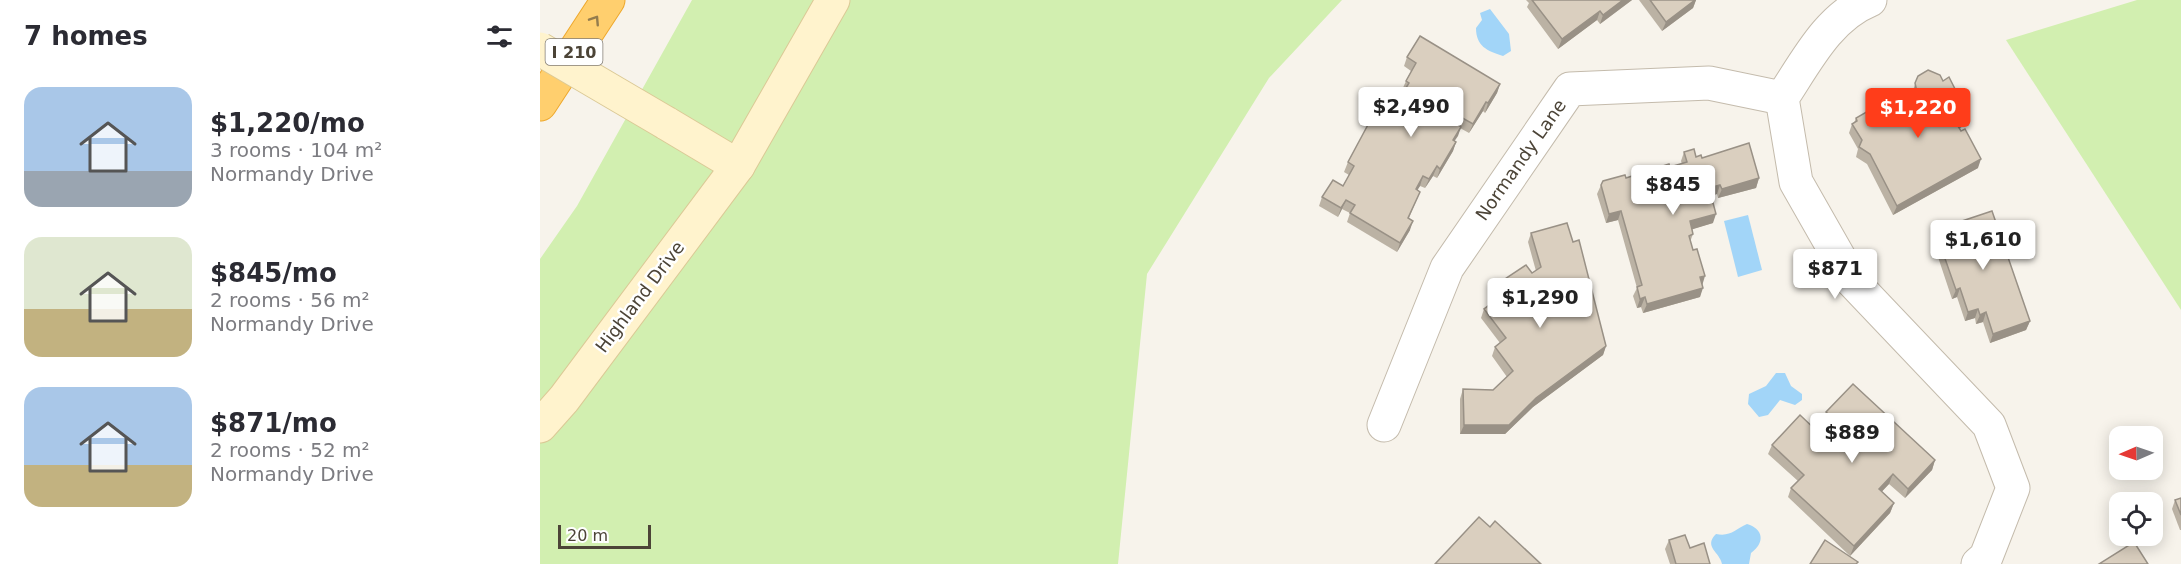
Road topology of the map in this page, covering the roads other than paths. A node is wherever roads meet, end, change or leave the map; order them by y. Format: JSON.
{"nodes":[{"id":1,"x":608,"y":0,"type":"edge"},
{"id":2,"x":833,"y":0,"type":"edge"},
{"id":3,"x":1870,"y":0,"type":"edge"},
{"id":4,"x":540,"y":49,"type":"edge"},
{"id":5,"x":1782,"y":98,"type":"junction"},
{"id":6,"x":540,"y":104,"type":"edge"},
{"id":7,"x":738,"y":166,"type":"junction"},
{"id":8,"x":1384,"y":425,"type":"dead end"},
{"id":9,"x":540,"y":426,"type":"edge"},
{"id":10,"x":1978,"y":564,"type":"edge"}],
"edges":[{"from":6,"to":1,"type":"highway","number":"I 210","one_way":true},
{"from":2,"to":7,"type":"main road","name":"Highland Drive"},
{"from":3,"to":5,"type":"street"},
{"from":4,"to":7,"type":"main road","bridge":true},
{"from":5,"to":8,"type":"street","name":"Normandy Lane"},
{"from":5,"to":10,"type":"street"},
{"from":7,"to":9,"type":"main road","name":"Highland Drive"}]}
